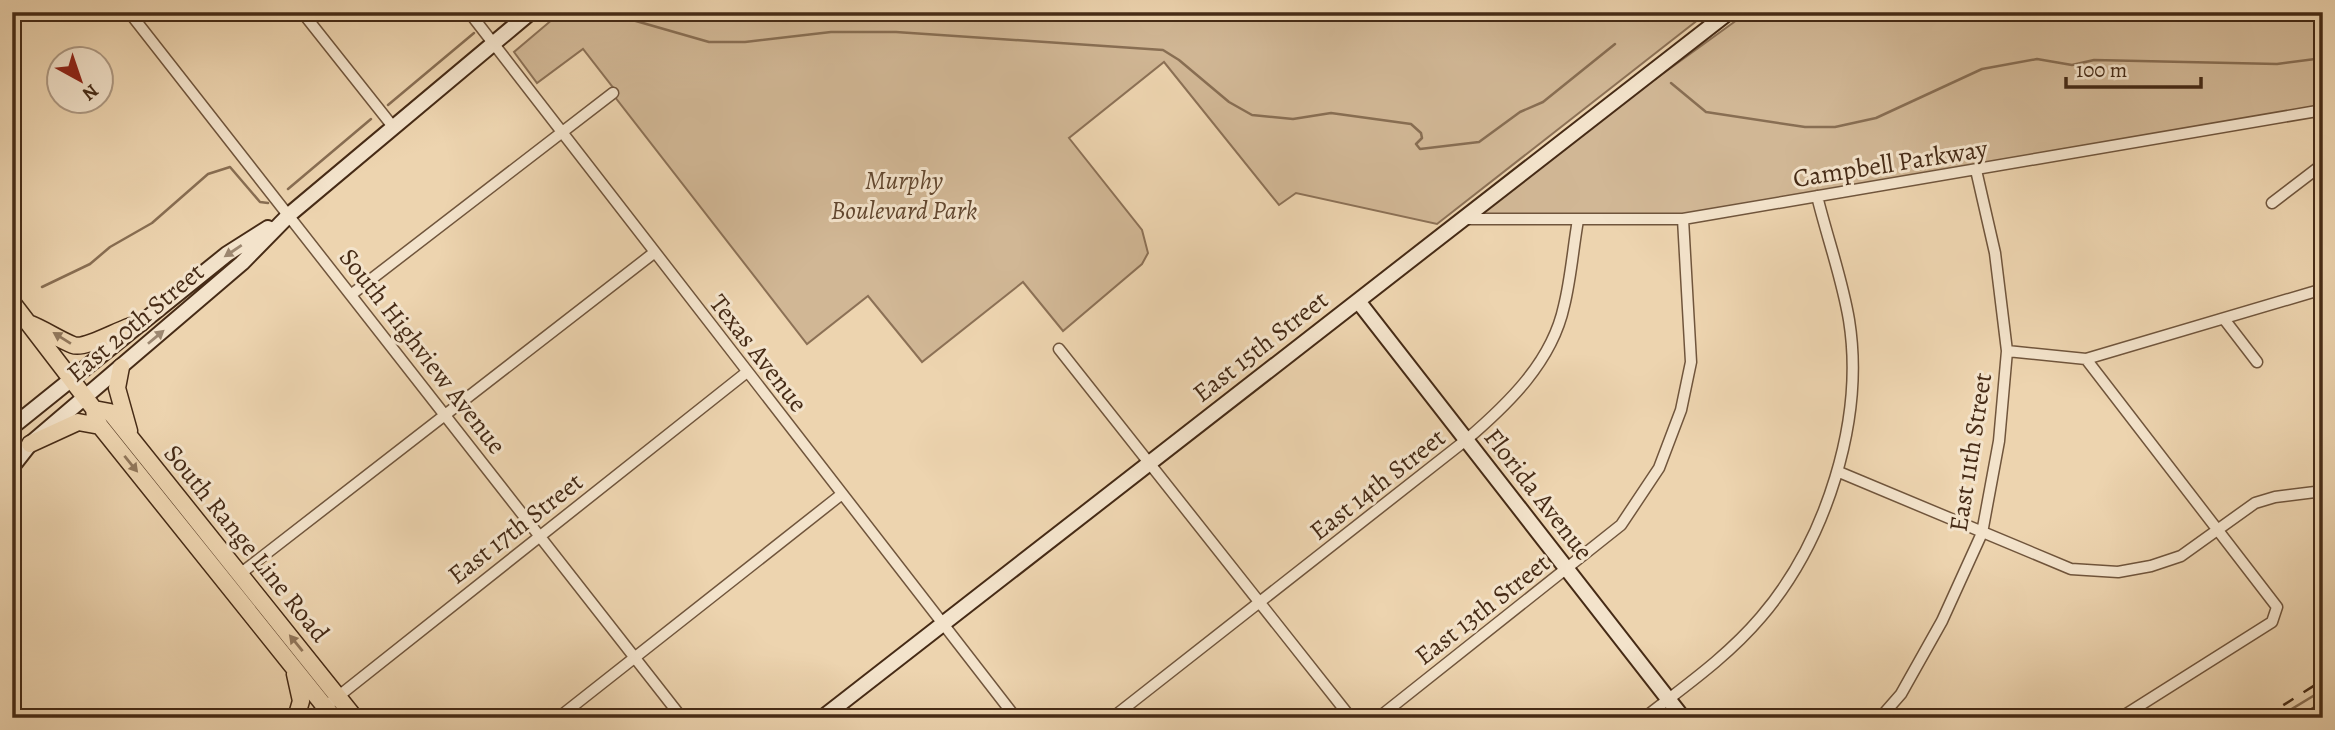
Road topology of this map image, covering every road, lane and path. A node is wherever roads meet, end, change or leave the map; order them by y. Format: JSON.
{"nodes":[{"id":1,"x":129,"y":12,"type":"edge"},
{"id":2,"x":302,"y":12,"type":"edge"},
{"id":3,"x":469,"y":12,"type":"edge"},
{"id":4,"x":531,"y":12,"type":"edge"},
{"id":5,"x":1724,"y":14,"type":"edge"},
{"id":6,"x":494,"y":44,"type":"junction"},
{"id":7,"x":613,"y":93,"type":"dead end"},
{"id":8,"x":2323,"y":110,"type":"edge"},
{"id":9,"x":394,"y":128,"type":"junction"},
{"id":10,"x":562,"y":132,"type":"junction"},
{"id":11,"x":2323,"y":164,"type":"edge"},
{"id":12,"x":1976,"y":170,"type":"junction"},
{"id":13,"x":1817,"y":196,"type":"junction"},
{"id":14,"x":2272,"y":203,"type":"dead end"},
{"id":15,"x":290,"y":214,"type":"junction"},
{"id":16,"x":1462,"y":219,"type":"junction"},
{"id":17,"x":1683,"y":219,"type":"junction"},
{"id":18,"x":1577,"y":220,"type":"junction"},
{"id":19,"x":655,"y":252,"type":"junction"},
{"id":20,"x":2323,"y":289,"type":"edge"},
{"id":21,"x":352,"y":294,"type":"junction"},
{"id":22,"x":1358,"y":301,"type":"junction"},
{"id":23,"x":12,"y":302,"type":"edge"},
{"id":24,"x":2224,"y":320,"type":"junction"},
{"id":25,"x":28,"y":323,"type":"junction"},
{"id":26,"x":141,"y":323,"type":"junction"},
{"id":27,"x":1059,"y":349,"type":"dead end"},
{"id":28,"x":2007,"y":351,"type":"junction"},
{"id":29,"x":2086,"y":359,"type":"junction"},
{"id":30,"x":2257,"y":362,"type":"dead end"},
{"id":31,"x":121,"y":367,"type":"junction"},
{"id":32,"x":747,"y":372,"type":"junction"},
{"id":33,"x":71,"y":379,"type":"junction"},
{"id":34,"x":90,"y":403,"type":"junction"},
{"id":35,"x":446,"y":415,"type":"junction"},
{"id":36,"x":100,"y":426,"type":"junction"},
{"id":37,"x":12,"y":427,"type":"edge"},
{"id":38,"x":131,"y":437,"type":"junction"},
{"id":39,"x":1466,"y":440,"type":"junction"},
{"id":40,"x":30,"y":444,"type":"junction"},
{"id":41,"x":1150,"y":463,"type":"junction"},
{"id":42,"x":12,"y":467,"type":"edge"},
{"id":43,"x":1839,"y":472,"type":"junction"},
{"id":44,"x":2323,"y":491,"type":"edge"},
{"id":45,"x":842,"y":494,"type":"junction"},
{"id":46,"x":2218,"y":531,"type":"junction"},
{"id":47,"x":1982,"y":533,"type":"junction"},
{"id":48,"x":539,"y":535,"type":"junction"},
{"id":49,"x":1567,"y":569,"type":"junction"},
{"id":50,"x":240,"y":574,"type":"junction"},
{"id":51,"x":1260,"y":603,"type":"junction"},
{"id":52,"x":943,"y":624,"type":"junction"},
{"id":53,"x":634,"y":658,"type":"junction"},
{"id":54,"x":293,"y":664,"type":"junction"},
{"id":55,"x":1668,"y":699,"type":"junction"},
{"id":56,"x":333,"y":707,"type":"edge"},
{"id":57,"x":2323,"y":708,"type":"edge"},
{"id":58,"x":296,"y":718,"type":"edge"},
{"id":59,"x":311,"y":718,"type":"edge"},
{"id":60,"x":355,"y":718,"type":"edge"},
{"id":61,"x":558,"y":718,"type":"edge"},
{"id":62,"x":682,"y":718,"type":"edge"},
{"id":63,"x":822,"y":718,"type":"edge"},
{"id":64,"x":1016,"y":718,"type":"edge"},
{"id":65,"x":1112,"y":718,"type":"edge"},
{"id":66,"x":1351,"y":718,"type":"edge"},
{"id":67,"x":1377,"y":718,"type":"edge"},
{"id":68,"x":1644,"y":718,"type":"edge"},
{"id":69,"x":1683,"y":718,"type":"edge"},
{"id":70,"x":1881,"y":718,"type":"edge"},
{"id":71,"x":2119,"y":718,"type":"edge"},
{"id":72,"x":2307,"y":718,"type":"edge"}],
"edges":[{"from":1,"to":15,"type":"street","name":"South Highview Avenue"},
{"from":2,"to":9,"type":"street"},
{"from":3,"to":6,"type":"street","name":"Texas Avenue"},
{"from":4,"to":6,"type":"main road","name":"East 20th Street"},
{"from":5,"to":16,"type":"main road","name":"East 15th Street"},
{"from":6,"to":9,"type":"main road","name":"East 20th Street"},
{"from":6,"to":10,"type":"street","name":"Texas Avenue"},
{"from":7,"to":10,"type":"street"},
{"from":8,"to":12,"type":"street","name":"Campbell Parkway"},
{"from":9,"to":15,"type":"main road","name":"East 20th Street"},
{"from":10,"to":19,"type":"street","name":"Texas Avenue"},
{"from":10,"to":21,"type":"street"},
{"from":11,"to":14,"type":"street"},
{"from":12,"to":13,"type":"street","name":"Campbell Parkway"},
{"from":12,"to":28,"type":"street","name":"East 11th Street"},
{"from":13,"to":17,"type":"street","name":"Campbell Parkway"},
{"from":13,"to":43,"type":"street"},
{"from":15,"to":21,"type":"street","name":"South Highview Avenue"},
{"from":15,"to":26,"type":"main road","name":"East 20th Street","one_way":true},
{"from":31,"to":15,"type":"main road","name":"East 20th Street","one_way":true},
{"from":16,"to":18,"type":"street","name":"Campbell Parkway"},
{"from":16,"to":22,"type":"main road","name":"East 15th Street"},
{"from":17,"to":18,"type":"street","name":"Campbell Parkway"},
{"from":17,"to":49,"type":"street","name":"East 13th Street"},
{"from":18,"to":39,"type":"street","name":"East 14th Street"},
{"from":19,"to":32,"type":"street","name":"Texas Avenue"},
{"from":19,"to":35,"type":"street"},
{"from":20,"to":24,"type":"street"},
{"from":21,"to":35,"type":"street","name":"South Highview Avenue"},
{"from":22,"to":39,"type":"main road","name":"Florida Avenue"},
{"from":22,"to":41,"type":"main road","name":"East 15th Street"},
{"from":23,"to":25,"type":"main road","name":"South Range Line Road"},
{"from":24,"to":29,"type":"street"},
{"from":24,"to":30,"type":"street"},
{"from":26,"to":25,"type":"main road","one_way":true},
{"from":25,"to":33,"type":"main road","name":"South Range Line Road"},
{"from":26,"to":33,"type":"main road","name":"East 20th Street"},
{"from":27,"to":41,"type":"street"},
{"from":28,"to":29,"type":"street"},
{"from":28,"to":47,"type":"street","name":"East 11th Street"},
{"from":29,"to":46,"type":"street"},
{"from":31,"to":34,"type":"main road","name":"East 20th Street"},
{"from":31,"to":38,"type":"main road"},
{"from":32,"to":45,"type":"street","name":"Texas Avenue"},
{"from":32,"to":48,"type":"street","name":"East 17th Street"},
{"from":33,"to":34,"type":"main road","name":"South Range Line Road"},
{"from":33,"to":37,"type":"main road","name":"East 20th Street"},
{"from":34,"to":36,"type":"main road","name":"South Range Line Road"},
{"from":34,"to":38,"type":"main road","name":"South Range Line Road"},
{"from":34,"to":40,"type":"main road","name":"East 20th Street"},
{"from":35,"to":48,"type":"street","name":"South Highview Avenue"},
{"from":35,"to":50,"type":"street"},
{"from":36,"to":40,"type":"main road"},
{"from":36,"to":54,"type":"main road","name":"South Range Line Road","one_way":true},
{"from":38,"to":50,"type":"main road","name":"South Range Line Road"},
{"from":39,"to":49,"type":"main road","name":"Florida Avenue"},
{"from":39,"to":51,"type":"street","name":"East 14th Street"},
{"from":40,"to":42,"type":"main road","name":"East 20th Street"},
{"from":41,"to":51,"type":"street"},
{"from":41,"to":52,"type":"main road","name":"East 15th Street"},
{"from":43,"to":47,"type":"street"},
{"from":43,"to":55,"type":"street"},
{"from":44,"to":46,"type":"street"},
{"from":45,"to":52,"type":"street","name":"Texas Avenue"},
{"from":45,"to":53,"type":"street"},
{"from":46,"to":47,"type":"street"},
{"from":46,"to":71,"type":"street"},
{"from":47,"to":70,"type":"street","name":"East 11th Street"},
{"from":48,"to":53,"type":"street","name":"South Highview Avenue"},
{"from":48,"to":56,"type":"street","name":"East 17th Street"},
{"from":49,"to":55,"type":"main road","name":"Florida Avenue"},
{"from":49,"to":67,"type":"street","name":"East 13th Street"},
{"from":56,"to":50,"type":"main road","name":"South Range Line Road","one_way":true},
{"from":51,"to":65,"type":"street","name":"East 14th Street"},
{"from":51,"to":66,"type":"street"},
{"from":52,"to":63,"type":"main road","name":"East 15th Street"},
{"from":52,"to":64,"type":"street","name":"Texas Avenue"},
{"from":53,"to":61,"type":"street"},
{"from":53,"to":62,"type":"street","name":"South Highview Avenue"},
{"from":54,"to":56,"type":"main road","name":"South Range Line Road"},
{"from":54,"to":58,"type":"main road"},
{"from":55,"to":68,"type":"street"},
{"from":55,"to":69,"type":"main road","name":"Florida Avenue"},
{"from":56,"to":59,"type":"street","name":"East 17th Street"},
{"from":56,"to":60,"type":"main road","name":"South Range Line Road"},
{"from":57,"to":72,"type":"street"}]}
